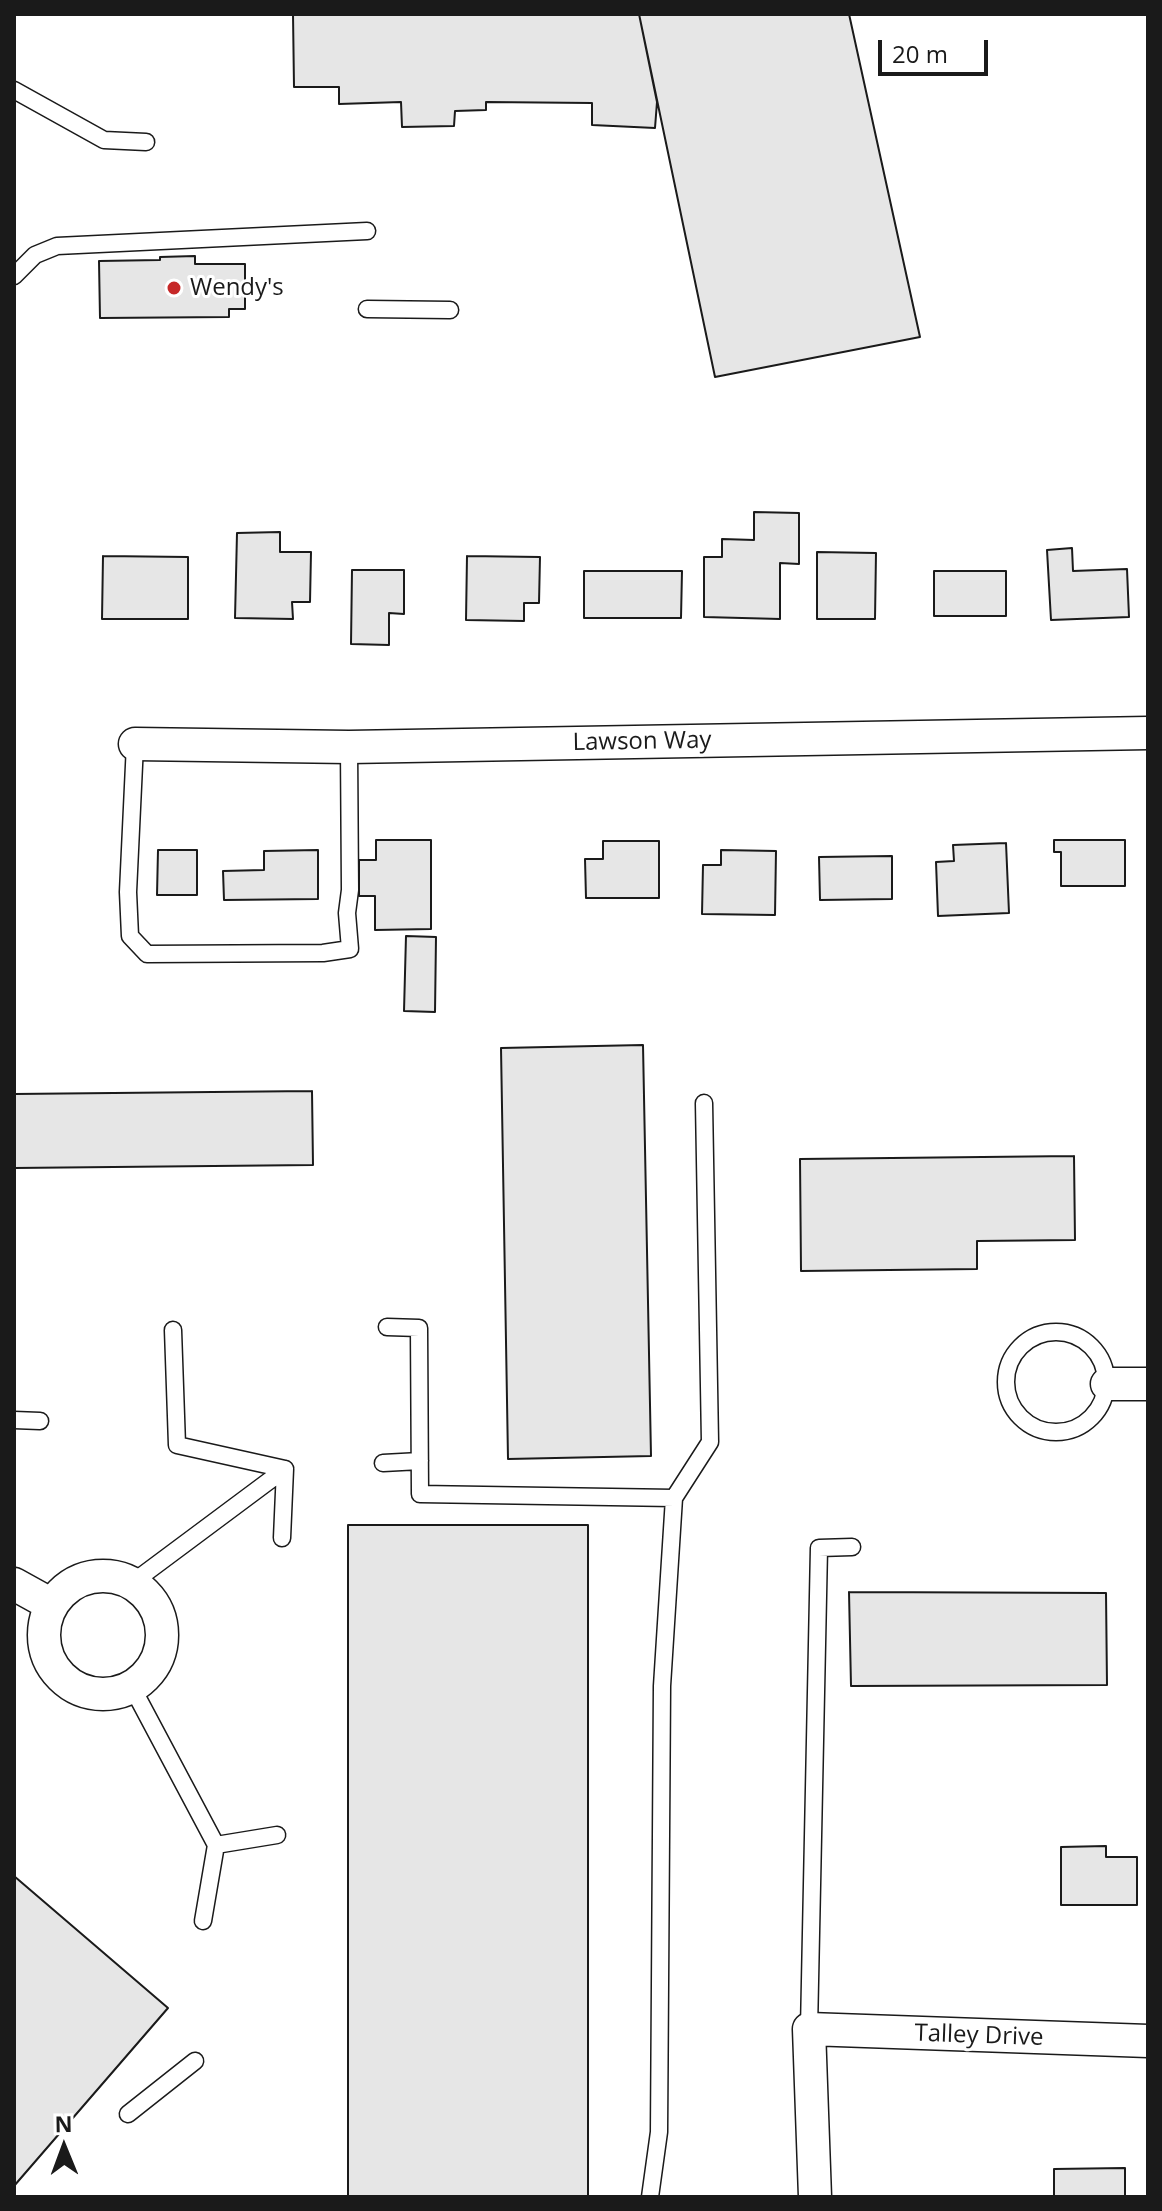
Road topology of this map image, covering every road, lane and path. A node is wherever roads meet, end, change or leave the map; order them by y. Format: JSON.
{"nodes":[{"id":1,"x":14,"y":90,"type":"edge"},
{"id":2,"x":146,"y":142,"type":"dead end"},
{"id":3,"x":367,"y":231,"type":"dead end"},
{"id":4,"x":14,"y":276,"type":"edge"},
{"id":5,"x":367,"y":309,"type":"dead end"},
{"id":6,"x":450,"y":310,"type":"dead end"},
{"id":7,"x":1148,"y":733,"type":"edge"},
{"id":8,"x":135,"y":744,"type":"joint"},
{"id":9,"x":349,"y":747,"type":"junction"},
{"id":10,"x":704,"y":1103,"type":"dead end"},
{"id":11,"x":387,"y":1327,"type":"dead end"},
{"id":12,"x":173,"y":1330,"type":"dead end"},
{"id":13,"x":1107,"y":1384,"type":"junction"},
{"id":14,"x":1148,"y":1384,"type":"edge"},
{"id":15,"x":14,"y":1420,"type":"edge"},
{"id":16,"x":40,"y":1421,"type":"dead end"},
{"id":17,"x":420,"y":1461,"type":"junction"},
{"id":18,"x":383,"y":1463,"type":"dead end"},
{"id":19,"x":285,"y":1469,"type":"junction"},
{"id":20,"x":674,"y":1498,"type":"junction"},
{"id":21,"x":282,"y":1538,"type":"dead end"},
{"id":22,"x":852,"y":1547,"type":"dead end"},
{"id":23,"x":132,"y":1583,"type":"junction"},
{"id":24,"x":14,"y":1584,"type":"edge"},
{"id":25,"x":52,"y":1605,"type":"junction"},
{"id":26,"x":132,"y":1687,"type":"junction"},
{"id":27,"x":277,"y":1835,"type":"dead end"},
{"id":28,"x":216,"y":1845,"type":"junction"},
{"id":29,"x":203,"y":1921,"type":"dead end"},
{"id":30,"x":809,"y":2029,"type":"junction"},
{"id":31,"x":1148,"y":2041,"type":"edge"},
{"id":32,"x":195,"y":2061,"type":"dead end"},
{"id":33,"x":128,"y":2114,"type":"dead end"},
{"id":34,"x":650,"y":2197,"type":"edge"},
{"id":35,"x":815,"y":2197,"type":"edge"}],
"edges":[{"from":1,"to":2,"type":"lane"},
{"from":3,"to":4,"type":"lane"},
{"from":5,"to":6,"type":"lane"},
{"from":7,"to":9,"type":"street","name":"Lawson Way"},
{"from":8,"to":9,"type":"street","name":"Lawson Way"},
{"from":8,"to":9,"type":"lane"},
{"from":10,"to":20,"type":"lane"},
{"from":11,"to":17,"type":"lane"},
{"from":12,"to":19,"type":"lane"},
{"from":13,"to":13,"type":"lane"},
{"from":13,"to":14,"type":"street"},
{"from":15,"to":16,"type":"lane"},
{"from":17,"to":18,"type":"lane"},
{"from":17,"to":20,"type":"lane"},
{"from":19,"to":21,"type":"lane"},
{"from":19,"to":23,"type":"lane"},
{"from":20,"to":34,"type":"lane"},
{"from":22,"to":30,"type":"lane"},
{"from":23,"to":25,"type":"street"},
{"from":23,"to":26,"type":"street"},
{"from":24,"to":25,"type":"street"},
{"from":25,"to":26,"type":"street"},
{"from":26,"to":28,"type":"lane"},
{"from":27,"to":28,"type":"lane"},
{"from":28,"to":29,"type":"lane"},
{"from":30,"to":31,"type":"street","name":"Talley Drive"},
{"from":30,"to":35,"type":"street"},
{"from":32,"to":33,"type":"lane"}]}
